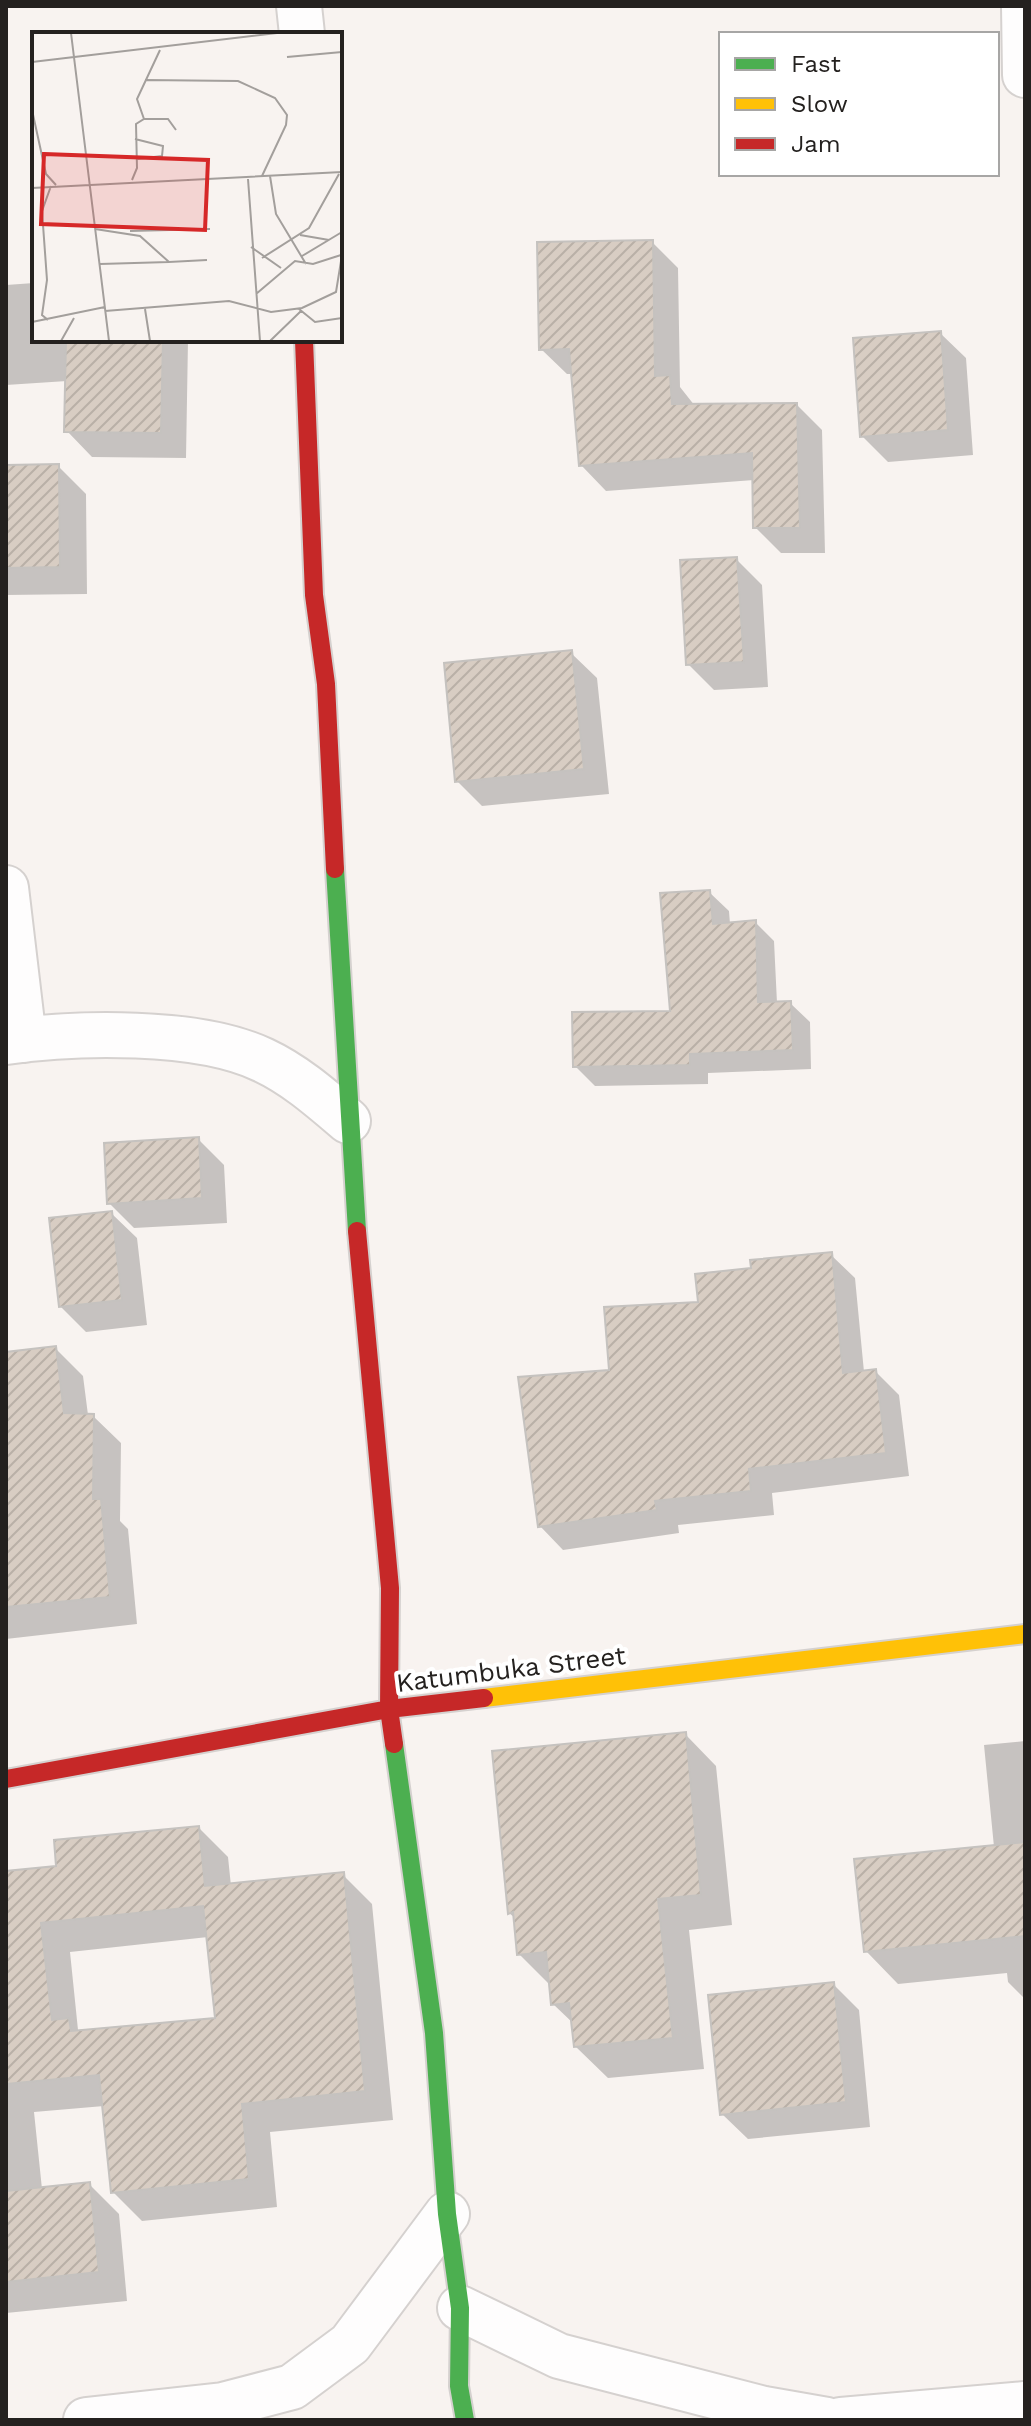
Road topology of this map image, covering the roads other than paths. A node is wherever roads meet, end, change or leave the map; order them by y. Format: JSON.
{"nodes":[{"id":1,"x":299,"y":6,"type":"edge"},
{"id":2,"x":1024,"y":6,"type":"edge"},
{"id":3,"x":302,"y":32,"type":"edge"},
{"id":4,"x":1025,"y":75,"type":"edge"},
{"id":5,"x":304,"y":342,"type":"edge"},
{"id":6,"x":6,"y":888,"type":"edge"},
{"id":7,"x":15,"y":1041,"type":"edge"},
{"id":8,"x":348,"y":1121,"type":"junction"},
{"id":9,"x":1025,"y":1634,"type":"edge"},
{"id":10,"x":389,"y":1709,"type":"junction"},
{"id":11,"x":6,"y":1779,"type":"edge"},
{"id":12,"x":447,"y":2214,"type":"junction"},
{"id":13,"x":460,"y":2308,"type":"junction"},
{"id":14,"x":1025,"y":2404,"type":"edge"},
{"id":15,"x":86,"y":2420,"type":"edge"},
{"id":16,"x":465,"y":2420,"type":"edge"},
{"id":17,"x":827,"y":2420,"type":"edge"},
{"id":18,"x":841,"y":2420,"type":"edge"}],
"edges":[{"from":1,"to":3,"type":"street"},
{"from":2,"to":4,"type":"street"},
{"from":5,"to":8,"type":"street"},
{"from":6,"to":7,"type":"street"},
{"from":7,"to":8,"type":"street"},
{"from":8,"to":10,"type":"street"},
{"from":9,"to":10,"type":"street","name":"Katumbuka Street"},
{"from":10,"to":11,"type":"street","name":"Katumbuka Street"},
{"from":10,"to":12,"type":"street"},
{"from":12,"to":13,"type":"street"},
{"from":12,"to":15,"type":"street"},
{"from":13,"to":16,"type":"street"},
{"from":13,"to":17,"type":"street"},
{"from":14,"to":18,"type":"street"}]}
